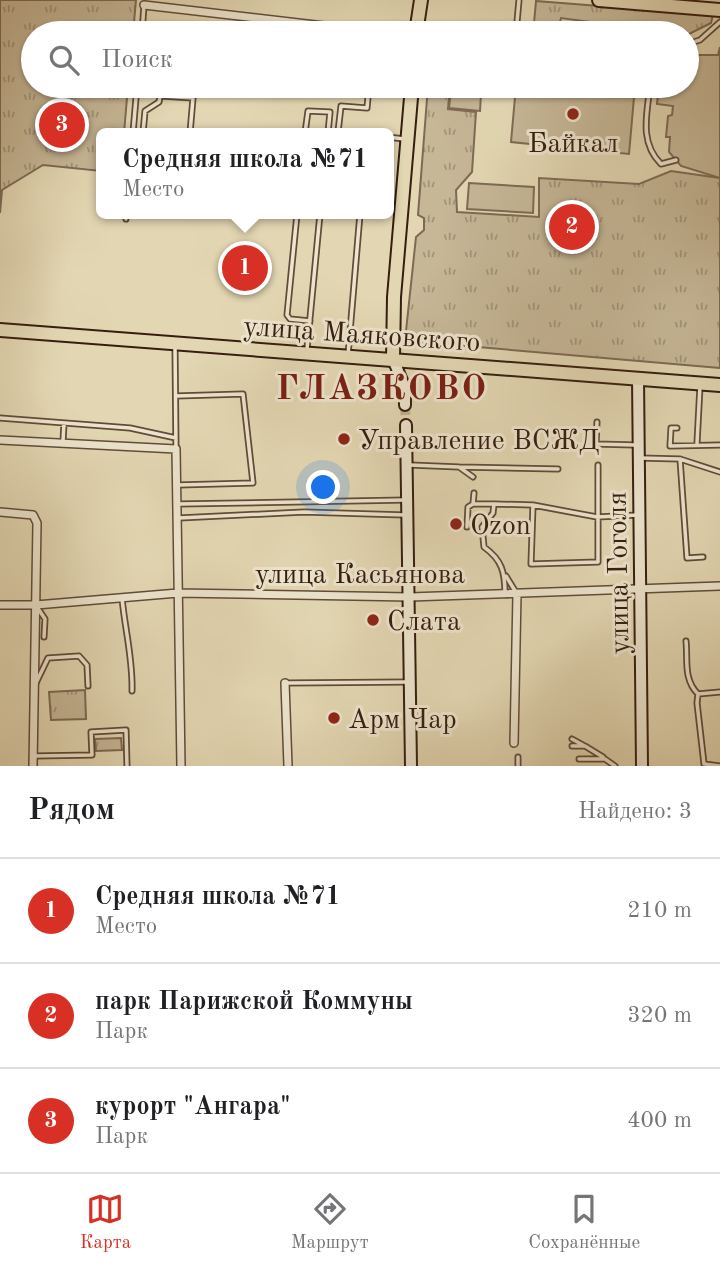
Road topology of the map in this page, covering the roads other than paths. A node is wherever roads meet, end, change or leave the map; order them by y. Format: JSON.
{"nodes":[{"id":1,"x":421,"y":0,"type":"edge"},
{"id":2,"x":519,"y":0,"type":"edge"},
{"id":3,"x":607,"y":0,"type":"edge"},
{"id":4,"x":144,"y":5,"type":"joint"},
{"id":5,"x":720,"y":14,"type":"edge"},
{"id":6,"x":143,"y":21,"type":"edge"},
{"id":7,"x":269,"y":21,"type":"edge"},
{"id":8,"x":418,"y":21,"type":"edge"},
{"id":9,"x":517,"y":21,"type":"edge"},
{"id":10,"x":699,"y":40,"type":"edge"},
{"id":11,"x":136,"y":98,"type":"edge"},
{"id":12,"x":160,"y":98,"type":"edge"},
{"id":13,"x":193,"y":98,"type":"edge"},
{"id":14,"x":368,"y":98,"type":"edge"},
{"id":15,"x":411,"y":98,"type":"edge"},
{"id":16,"x":649,"y":98,"type":"edge"},
{"id":17,"x":133,"y":128,"type":"edge"},
{"id":18,"x":143,"y":128,"type":"edge"},
{"id":19,"x":190,"y":128,"type":"edge"},
{"id":20,"x":306,"y":128,"type":"edge"},
{"id":21,"x":328,"y":128,"type":"edge"},
{"id":22,"x":338,"y":128,"type":"edge"},
{"id":23,"x":394,"y":138,"type":"edge"},
{"id":24,"x":407,"y":139,"type":"junction"},
{"id":25,"x":676,"y":160,"type":"dead end"},
{"id":26,"x":297,"y":219,"type":"edge"},
{"id":27,"x":320,"y":219,"type":"edge"},
{"id":28,"x":360,"y":219,"type":"edge"},
{"id":29,"x":310,"y":321,"type":"junction"},
{"id":30,"x":0,"y":330,"type":"edge"},
{"id":31,"x":175,"y":343,"type":"junction"},
{"id":32,"x":306,"y":355,"type":"junction"},
{"id":33,"x":348,"y":357,"type":"junction"},
{"id":34,"x":393,"y":359,"type":"junction"},
{"id":35,"x":638,"y":379,"type":"junction"},
{"id":36,"x":700,"y":383,"type":"junction"},
{"id":37,"x":720,"y":385,"type":"edge"},
{"id":38,"x":176,"y":396,"type":"junction"},
{"id":39,"x":405,"y":405,"type":"tunnel mouth"},
{"id":40,"x":0,"y":418,"type":"edge"},
{"id":41,"x":597,"y":422,"type":"dead end"},
{"id":42,"x":64,"y":423,"type":"junction"},
{"id":43,"x":406,"y":425,"type":"tunnel mouth"},
{"id":44,"x":677,"y":428,"type":"dead end"},
{"id":45,"x":176,"y":438,"type":"junction"},
{"id":46,"x":0,"y":440,"type":"edge"},
{"id":47,"x":63,"y":443,"type":"junction"},
{"id":48,"x":697,"y":443,"type":"junction"},
{"id":49,"x":637,"y":445,"type":"junction"},
{"id":50,"x":720,"y":445,"type":"edge"},
{"id":51,"x":176,"y":449,"type":"junction"},
{"id":52,"x":638,"y":458,"type":"junction"},
{"id":53,"x":680,"y":460,"type":"junction"},
{"id":54,"x":597,"y":465,"type":"dead end"},
{"id":55,"x":408,"y":466,"type":"junction"},
{"id":56,"x":459,"y":467,"type":"junction"},
{"id":57,"x":558,"y":469,"type":"dead end"},
{"id":58,"x":720,"y":472,"type":"edge"},
{"id":59,"x":473,"y":477,"type":"dead end"},
{"id":60,"x":176,"y":485,"type":"junction"},
{"id":61,"x":474,"y":493,"type":"dead end"},
{"id":62,"x":409,"y":500,"type":"junction"},
{"id":63,"x":177,"y":504,"type":"junction"},
{"id":64,"x":473,"y":504,"type":"junction"},
{"id":65,"x":494,"y":504,"type":"junction"},
{"id":66,"x":533,"y":505,"type":"junction"},
{"id":67,"x":0,"y":512,"type":"edge"},
{"id":68,"x":409,"y":515,"type":"junction"},
{"id":69,"x":639,"y":515,"type":"junction"},
{"id":70,"x":597,"y":517,"type":"junction"},
{"id":71,"x":177,"y":518,"type":"junction"},
{"id":72,"x":467,"y":527,"type":"dead end"},
{"id":73,"x":703,"y":556,"type":"dead end"},
{"id":74,"x":505,"y":575,"type":"junction"},
{"id":75,"x":720,"y":586,"type":"edge"},
{"id":76,"x":640,"y":591,"type":"junction"},
{"id":77,"x":178,"y":593,"type":"junction"},
{"id":78,"x":505,"y":594,"type":"junction"},
{"id":79,"x":517,"y":594,"type":"junction"},
{"id":80,"x":410,"y":597,"type":"junction"},
{"id":81,"x":122,"y":598,"type":"junction"},
{"id":82,"x":0,"y":605,"type":"edge"},
{"id":83,"x":36,"y":606,"type":"junction"},
{"id":84,"x":44,"y":636,"type":"dead end"},
{"id":85,"x":686,"y":640,"type":"dead end"},
{"id":86,"x":411,"y":682,"type":"junction"},
{"id":87,"x":285,"y":683,"type":"joint"},
{"id":88,"x":88,"y":685,"type":"dead end"},
{"id":89,"x":34,"y":688,"type":"junction"},
{"id":90,"x":132,"y":691,"type":"dead end"},
{"id":91,"x":720,"y":692,"type":"edge"},
{"id":92,"x":698,"y":694,"type":"junction"},
{"id":93,"x":572,"y":739,"type":"dead end"},
{"id":94,"x":514,"y":743,"type":"dead end"},
{"id":95,"x":572,"y":746,"type":"dead end"},
{"id":96,"x":585,"y":746,"type":"junction"},
{"id":97,"x":33,"y":756,"type":"junction"},
{"id":98,"x":518,"y":757,"type":"dead end"},
{"id":99,"x":579,"y":759,"type":"dead end"},
{"id":100,"x":605,"y":759,"type":"junction"},
{"id":101,"x":33,"y":766,"type":"edge"},
{"id":102,"x":127,"y":766,"type":"edge"},
{"id":103,"x":181,"y":766,"type":"edge"},
{"id":104,"x":288,"y":766,"type":"edge"},
{"id":105,"x":411,"y":766,"type":"edge"},
{"id":106,"x":518,"y":766,"type":"edge"},
{"id":107,"x":615,"y":766,"type":"edge"},
{"id":108,"x":642,"y":766,"type":"edge"},
{"id":109,"x":720,"y":766,"type":"edge"}],
"edges":[{"from":1,"to":8,"type":"main road"},
{"from":2,"to":9,"type":"lane"},
{"from":3,"to":5,"type":"main road"},
{"from":4,"to":6,"type":"lane"},
{"from":4,"to":7,"type":"street"},
{"from":5,"to":10,"type":"lane"},
{"from":11,"to":17,"type":"lane"},
{"from":12,"to":18,"type":"lane"},
{"from":13,"to":19,"type":"lane"},
{"from":14,"to":22,"type":"lane"},
{"from":15,"to":24,"type":"main road"},
{"from":16,"to":25,"type":"lane"},
{"from":20,"to":21,"type":"lane"},
{"from":23,"to":24,"type":"lane"},
{"from":24,"to":34,"type":"main road"},
{"from":26,"to":29,"type":"lane"},
{"from":27,"to":29,"type":"lane"},
{"from":28,"to":33,"type":"lane"},
{"from":29,"to":32,"type":"lane"},
{"from":30,"to":31,"type":"main road","name":"улица Маяковского"},
{"from":31,"to":32,"type":"main road","name":"улица Маяковского"},
{"from":31,"to":38,"type":"lane"},
{"from":32,"to":33,"type":"main road","name":"улица Маяковского"},
{"from":33,"to":34,"type":"main road","name":"улица Маяковского"},
{"from":34,"to":35,"type":"main road","name":"улица Маяковского"},
{"from":34,"to":39,"type":"main road"},
{"from":35,"to":36,"type":"main road","name":"улица Маяковского"},
{"from":35,"to":49,"type":"main road","name":"улица Гоголя"},
{"from":36,"to":37,"type":"main road","name":"улица Маяковского"},
{"from":36,"to":48,"type":"lane"},
{"from":38,"to":45,"type":"lane"},
{"from":38,"to":60,"type":"lane"},
{"from":40,"to":42,"type":"lane"},
{"from":41,"to":49,"type":"lane"},
{"from":42,"to":45,"type":"lane"},
{"from":42,"to":47,"type":"lane"},
{"from":43,"to":55,"type":"main road"},
{"from":44,"to":48,"type":"lane"},
{"from":45,"to":51,"type":"lane"},
{"from":46,"to":47,"type":"street"},
{"from":47,"to":51,"type":"street"},
{"from":48,"to":50,"type":"lane"},
{"from":49,"to":52,"type":"main road","name":"улица Гоголя"},
{"from":51,"to":60,"type":"street"},
{"from":52,"to":53,"type":"lane"},
{"from":52,"to":69,"type":"main road","name":"улица Гоголя"},
{"from":53,"to":58,"type":"lane"},
{"from":53,"to":73,"type":"lane"},
{"from":54,"to":70,"type":"lane"},
{"from":55,"to":56,"type":"lane"},
{"from":55,"to":62,"type":"main road"},
{"from":56,"to":57,"type":"lane"},
{"from":56,"to":59,"type":"lane"},
{"from":60,"to":63,"type":"street"},
{"from":61,"to":64,"type":"lane"},
{"from":62,"to":63,"type":"lane"},
{"from":62,"to":68,"type":"main road"},
{"from":63,"to":71,"type":"street"},
{"from":64,"to":65,"type":"lane"},
{"from":64,"to":72,"type":"lane"},
{"from":65,"to":66,"type":"lane"},
{"from":65,"to":74,"type":"lane"},
{"from":66,"to":70,"type":"lane"},
{"from":66,"to":70,"type":"lane"},
{"from":67,"to":83,"type":"street"},
{"from":68,"to":71,"type":"lane"},
{"from":68,"to":80,"type":"main road"},
{"from":69,"to":70,"type":"lane"},
{"from":69,"to":76,"type":"main road","name":"улица Гоголя"},
{"from":71,"to":77,"type":"street"},
{"from":74,"to":78,"type":"lane"},
{"from":74,"to":79,"type":"lane"},
{"from":75,"to":76,"type":"street","name":"улица Касьянова"},
{"from":76,"to":79,"type":"street","name":"улица Касьянова"},
{"from":76,"to":108,"type":"main road","name":"улица Гоголя"},
{"from":77,"to":80,"type":"street","name":"улица Касьянова"},
{"from":77,"to":81,"type":"street","name":"улица Касьянова"},
{"from":77,"to":103,"type":"street"},
{"from":78,"to":79,"type":"street","name":"улица Касьянова"},
{"from":78,"to":80,"type":"street","name":"улица Касьянова"},
{"from":79,"to":94,"type":"street"},
{"from":80,"to":86,"type":"main road"},
{"from":81,"to":83,"type":"street","name":"улица Касьянова"},
{"from":81,"to":90,"type":"lane"},
{"from":82,"to":83,"type":"street","name":"улица Касьянова"},
{"from":83,"to":84,"type":"lane"},
{"from":83,"to":89,"type":"street"},
{"from":85,"to":92,"type":"lane"},
{"from":86,"to":87,"type":"lane"},
{"from":86,"to":105,"type":"main road"},
{"from":87,"to":104,"type":"street"},
{"from":88,"to":89,"type":"lane"},
{"from":89,"to":97,"type":"street"},
{"from":91,"to":92,"type":"lane"},
{"from":92,"to":109,"type":"lane"},
{"from":93,"to":96,"type":"lane"},
{"from":95,"to":96,"type":"lane"},
{"from":96,"to":100,"type":"lane"},
{"from":97,"to":101,"type":"street"},
{"from":97,"to":102,"type":"lane"},
{"from":98,"to":106,"type":"lane"},
{"from":99,"to":100,"type":"lane"},
{"from":100,"to":107,"type":"lane"}]}
